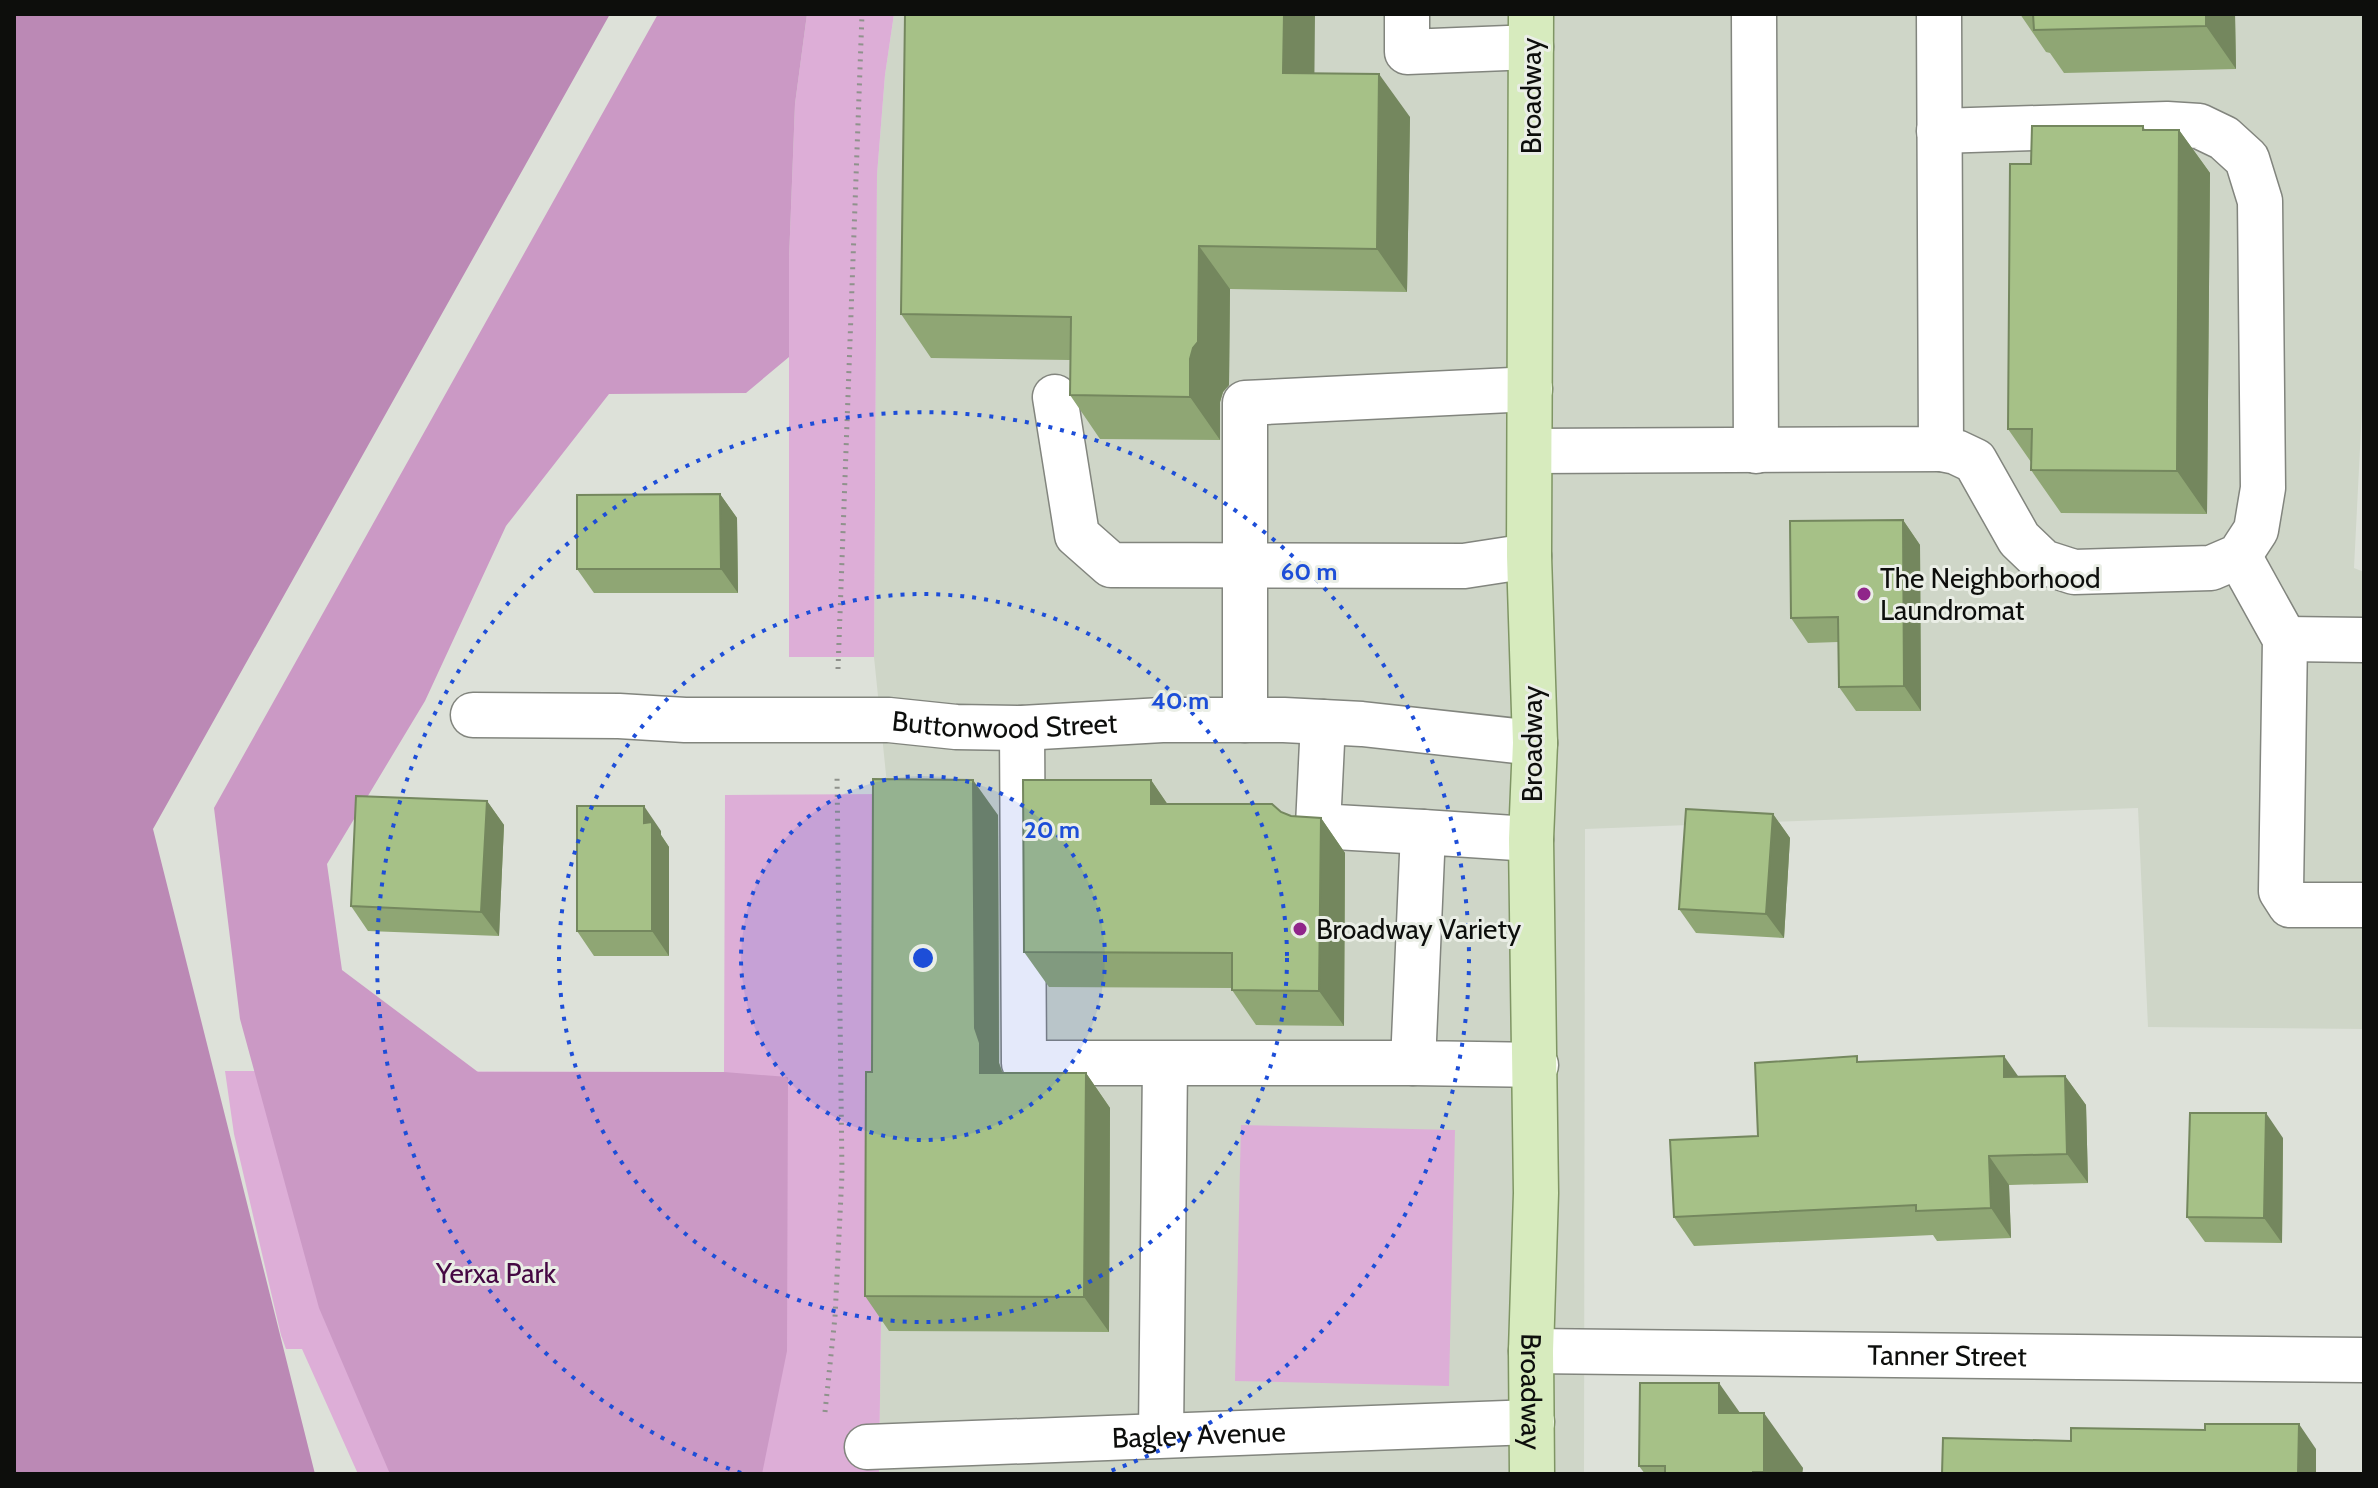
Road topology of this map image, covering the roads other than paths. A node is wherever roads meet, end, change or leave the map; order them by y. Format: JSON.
{"nodes":[{"id":1,"x":1407,"y":14,"type":"edge"},
{"id":2,"x":1754,"y":14,"type":"edge"},
{"id":3,"x":1939,"y":14,"type":"edge"},
{"id":4,"x":1531,"y":31,"type":"edge"},
{"id":5,"x":1939,"y":131,"type":"junction"},
{"id":6,"x":1530,"y":389,"type":"junction"},
{"id":7,"x":1055,"y":397,"type":"dead end"},
{"id":8,"x":1941,"y":449,"type":"junction"},
{"id":9,"x":1530,"y":451,"type":"junction"},
{"id":10,"x":1756,"y":451,"type":"junction"},
{"id":11,"x":1529,"y":556,"type":"junction"},
{"id":12,"x":2239,"y":556,"type":"junction"},
{"id":13,"x":1245,"y":565,"type":"junction"},
{"id":14,"x":2285,"y":639,"type":"junction"},
{"id":15,"x":2364,"y":640,"type":"edge"},
{"id":16,"x":473,"y":715,"type":"dead end"},
{"id":17,"x":1245,"y":720,"type":"junction"},
{"id":18,"x":1323,"y":722,"type":"junction"},
{"id":19,"x":1022,"y":728,"type":"junction"},
{"id":20,"x":1535,"y":743,"type":"junction"},
{"id":21,"x":1423,"y":832,"type":"junction"},
{"id":22,"x":1531,"y":839,"type":"junction"},
{"id":23,"x":2364,"y":905,"type":"edge"},
{"id":24,"x":1413,"y":1063,"type":"junction"},
{"id":25,"x":1165,"y":1064,"type":"junction"},
{"id":26,"x":1536,"y":1065,"type":"junction"},
{"id":27,"x":1531,"y":1351,"type":"junction"},
{"id":28,"x":2364,"y":1360,"type":"edge"},
{"id":29,"x":1532,"y":1422,"type":"junction"},
{"id":30,"x":1161,"y":1435,"type":"junction"},
{"id":31,"x":867,"y":1447,"type":"dead end"},
{"id":32,"x":1532,"y":1474,"type":"edge"}],
"edges":[{"from":1,"to":4,"type":"street"},
{"from":2,"to":10,"type":"street"},
{"from":3,"to":5,"type":"street"},
{"from":4,"to":6,"type":"main road","name":"Broadway"},
{"from":5,"to":8,"type":"street"},
{"from":5,"to":12,"type":"street"},
{"from":6,"to":9,"type":"main road","name":"Broadway"},
{"from":6,"to":13,"type":"street"},
{"from":7,"to":13,"type":"street"},
{"from":8,"to":10,"type":"street"},
{"from":8,"to":12,"type":"street"},
{"from":9,"to":10,"type":"street"},
{"from":9,"to":11,"type":"main road","name":"Broadway"},
{"from":11,"to":13,"type":"street"},
{"from":11,"to":20,"type":"main road","name":"Broadway"},
{"from":12,"to":14,"type":"street"},
{"from":13,"to":17,"type":"street"},
{"from":14,"to":15,"type":"street"},
{"from":14,"to":23,"type":"street"},
{"from":16,"to":19,"type":"street","name":"Buttonwood Street"},
{"from":17,"to":18,"type":"street","name":"Buttonwood Street"},
{"from":17,"to":19,"type":"street","name":"Buttonwood Street"},
{"from":18,"to":20,"type":"street","name":"Buttonwood Street"},
{"from":18,"to":21,"type":"street"},
{"from":19,"to":25,"type":"street"},
{"from":20,"to":22,"type":"main road","name":"Broadway"},
{"from":21,"to":22,"type":"street"},
{"from":21,"to":24,"type":"street"},
{"from":22,"to":26,"type":"main road","name":"Broadway"},
{"from":24,"to":25,"type":"street"},
{"from":24,"to":26,"type":"street"},
{"from":25,"to":30,"type":"street"},
{"from":26,"to":27,"type":"main road","name":"Broadway"},
{"from":27,"to":28,"type":"street","name":"Tanner Street"},
{"from":27,"to":29,"type":"main road","name":"Broadway"},
{"from":29,"to":30,"type":"street","name":"Bagley Avenue"},
{"from":29,"to":32,"type":"main road","name":"Broadway"},
{"from":30,"to":31,"type":"street","name":"Bagley Avenue"}]}
